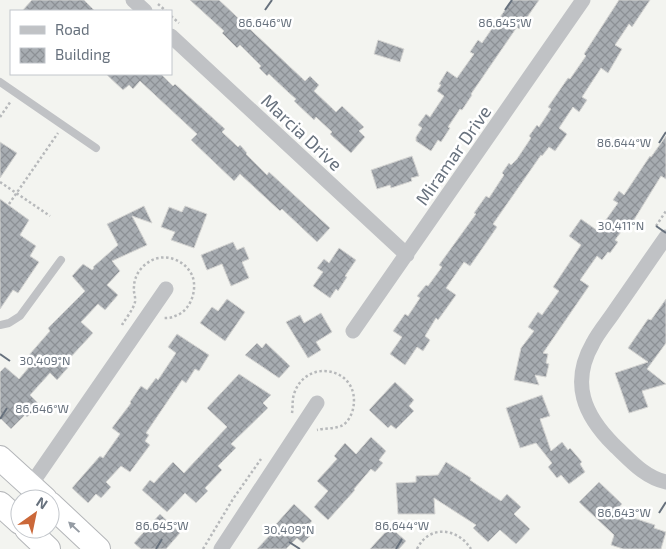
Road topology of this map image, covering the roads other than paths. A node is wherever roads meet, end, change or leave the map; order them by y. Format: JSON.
{"nodes":[{"id":1,"x":133,"y":0,"type":"edge"},
{"id":2,"x":583,"y":0,"type":"edge"},
{"id":3,"x":144,"y":10,"type":"edge"},
{"id":4,"x":172,"y":37,"type":"edge"},
{"id":5,"x":0,"y":82,"type":"edge"},
{"id":6,"x":96,"y":148,"type":"dead end"},
{"id":7,"x":661,"y":232,"type":"edge"},
{"id":8,"x":407,"y":255,"type":"junction"},
{"id":9,"x":61,"y":260,"type":"dead end"},
{"id":10,"x":166,"y":289,"type":"dead end"},
{"id":11,"x":0,"y":326,"type":"edge"},
{"id":12,"x":353,"y":332,"type":"dead end"},
{"id":13,"x":317,"y":403,"type":"dead end"},
{"id":14,"x":0,"y":458,"type":"edge"},
{"id":15,"x":666,"y":482,"type":"edge"},
{"id":16,"x":35,"y":489,"type":"edge"},
{"id":17,"x":40,"y":489,"type":"edge"},
{"id":18,"x":0,"y":504,"type":"edge"},
{"id":19,"x":10,"y":513,"type":"edge"},
{"id":20,"x":60,"y":513,"type":"edge"},
{"id":21,"x":38,"y":539,"type":"edge"},
{"id":22,"x":48,"y":549,"type":"edge"},
{"id":23,"x":98,"y":549,"type":"edge"},
{"id":24,"x":221,"y":549,"type":"edge"}],
"edges":[{"from":1,"to":3,"type":"street"},
{"from":2,"to":8,"type":"street","name":"Miramar Drive"},
{"from":4,"to":8,"type":"street","name":"Marcia Drive"},
{"from":5,"to":6,"type":"lane"},
{"from":7,"to":15,"type":"street"},
{"from":8,"to":12,"type":"street","name":"Miramar Drive"},
{"from":9,"to":11,"type":"lane"},
{"from":10,"to":17,"type":"street"},
{"from":13,"to":24,"type":"street"},
{"from":14,"to":16,"type":"highway"},
{"from":18,"to":19,"type":"highway"},
{"from":23,"to":20,"type":"highway","one_way":true},
{"from":21,"to":22,"type":"highway"}]}
